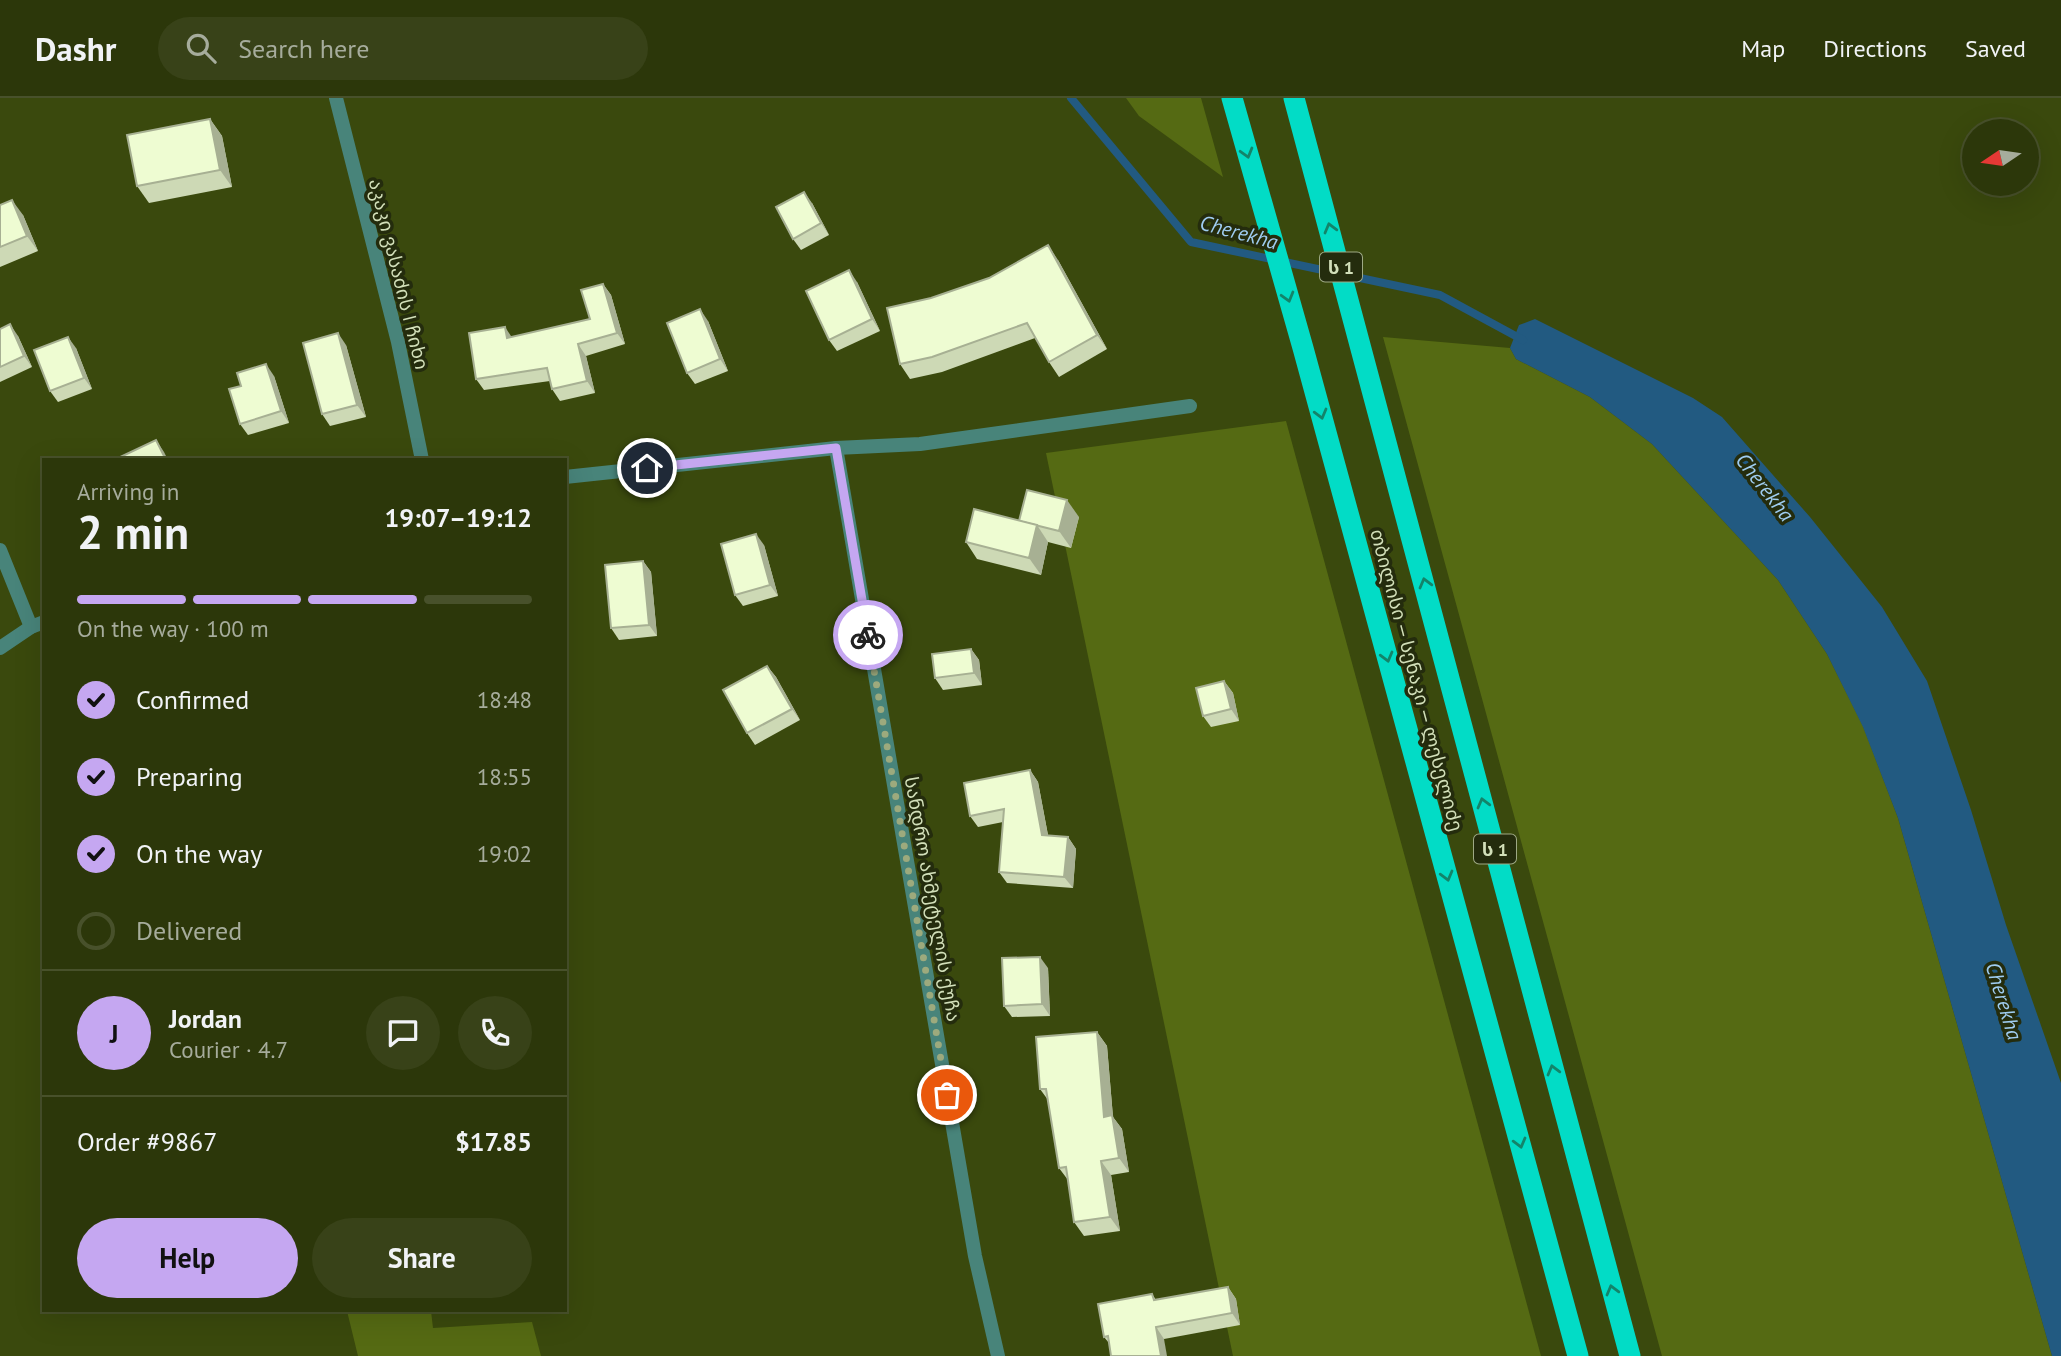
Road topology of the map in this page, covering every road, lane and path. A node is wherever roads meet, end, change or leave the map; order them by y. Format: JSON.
{"nodes":[{"id":1,"x":336,"y":98,"type":"edge"},
{"id":2,"x":1232,"y":98,"type":"edge"},
{"id":3,"x":1294,"y":98,"type":"edge"},
{"id":4,"x":1190,"y":406,"type":"dead end"},
{"id":5,"x":836,"y":448,"type":"junction"},
{"id":6,"x":422,"y":458,"type":"edge"},
{"id":7,"x":567,"y":477,"type":"edge"},
{"id":8,"x":0,"y":550,"type":"edge"},
{"id":9,"x":37,"y":624,"type":"edge"},
{"id":10,"x":0,"y":648,"type":"edge"},
{"id":11,"x":998,"y":1356,"type":"edge"},
{"id":12,"x":1578,"y":1356,"type":"edge"},
{"id":13,"x":1630,"y":1356,"type":"edge"}],
"edges":[{"from":1,"to":6,"type":"street","name":"აკაკი ვასაძის I ჩიხი"},
{"from":2,"to":12,"type":"highway","name":"თბილისი — სენაკი — ლესელიძე","one_way":true},
{"from":13,"to":3,"type":"highway","name":"თბილისი — სენაკი — ლესელიძე","number":"ს 1","one_way":true},
{"from":4,"to":5,"type":"street"},
{"from":5,"to":7,"type":"street"},
{"from":5,"to":11,"type":"street","name":"სანდრო ახმეტელის ქუჩა"},
{"from":8,"to":9,"type":"street"},
{"from":9,"to":10,"type":"street"}]}
